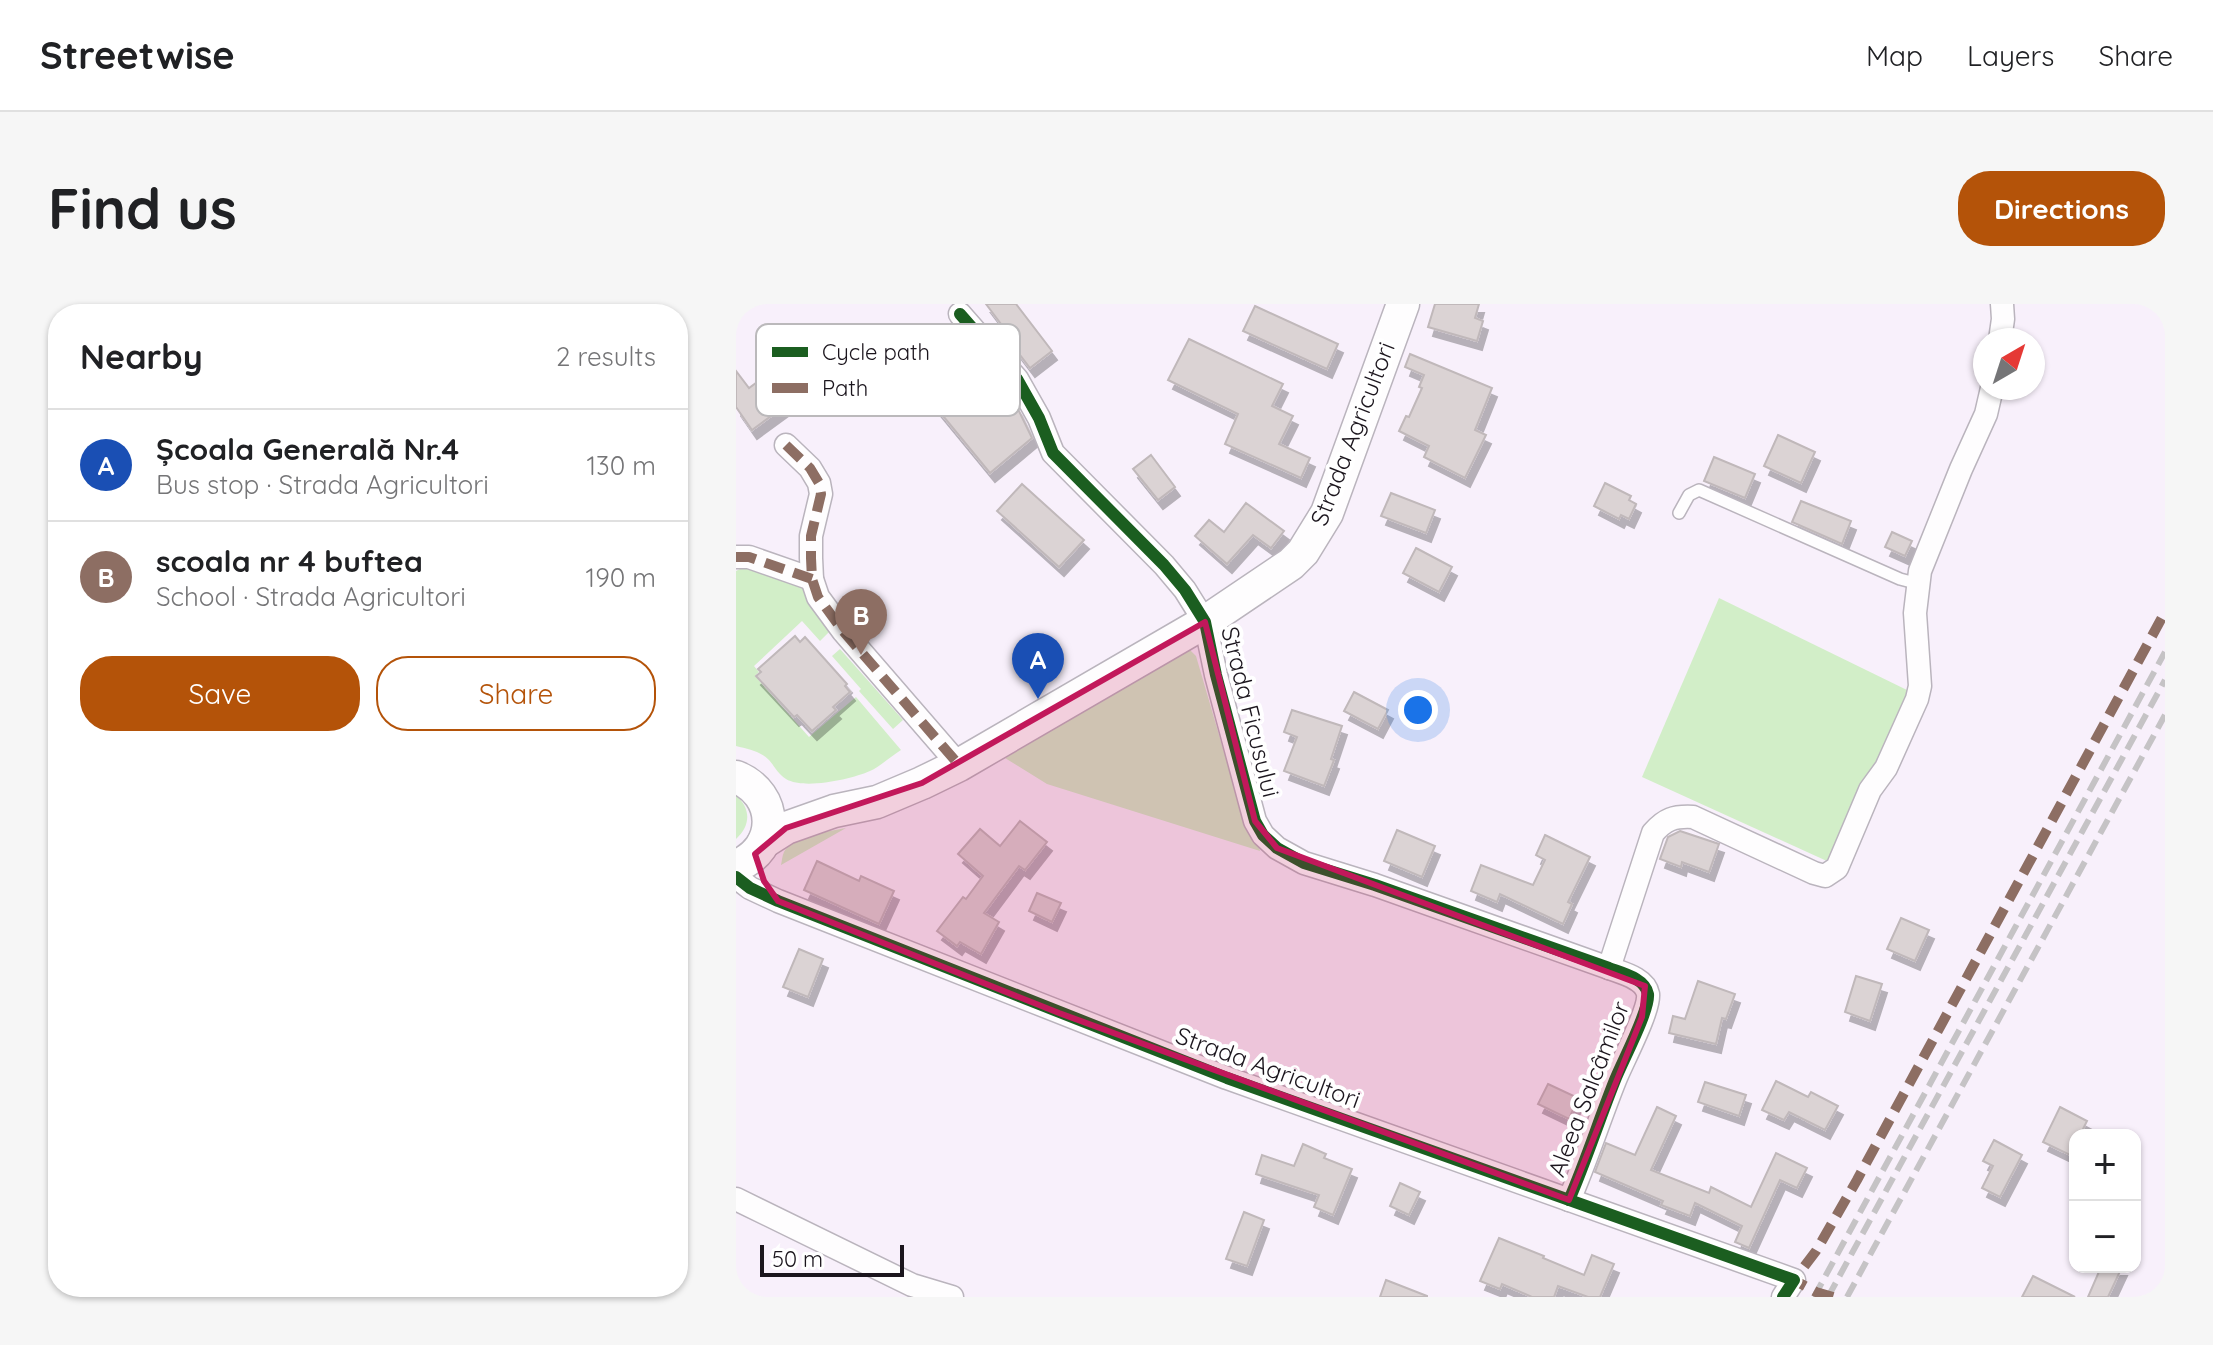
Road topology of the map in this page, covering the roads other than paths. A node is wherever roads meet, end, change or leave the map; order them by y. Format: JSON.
{"nodes":[{"id":1,"x":1403,"y":304,"type":"edge"},
{"id":2,"x":2002,"y":304,"type":"edge"},
{"id":3,"x":960,"y":314,"type":"dead end"},
{"id":4,"x":969,"y":324,"type":"edge"},
{"id":5,"x":2002,"y":328,"type":"edge"},
{"id":6,"x":1020,"y":384,"type":"edge"},
{"id":7,"x":1989,"y":400,"type":"edge"},
{"id":8,"x":786,"y":445,"type":"dead end"},
{"id":9,"x":1679,"y":513,"type":"dead end"},
{"id":10,"x":736,"y":557,"type":"edge"},
{"id":11,"x":812,"y":579,"type":"junction"},
{"id":12,"x":1919,"y":584,"type":"junction"},
{"id":13,"x":1205,"y":622,"type":"junction"},
{"id":14,"x":959,"y":765,"type":"junction"},
{"id":15,"x":736,"y":777,"type":"edge"},
{"id":16,"x":764,"y":800,"type":"junction"},
{"id":17,"x":834,"y":811,"type":"junction"},
{"id":18,"x":748,"y":860,"type":"edge"},
{"id":19,"x":1609,"y":968,"type":"junction"},
{"id":20,"x":736,"y":1199,"type":"edge"},
{"id":21,"x":1569,"y":1200,"type":"junction"},
{"id":22,"x":1788,"y":1289,"type":"edge"},
{"id":23,"x":952,"y":1297,"type":"edge"}],
"edges":[{"from":1,"to":13,"type":"main road","name":"Strada Agricultori"},
{"from":2,"to":5,"type":"street"},
{"from":3,"to":4,"type":"street","name":"Strada Ficusului"},
{"from":6,"to":13,"type":"street","name":"Strada Ficusului"},
{"from":7,"to":12,"type":"street","name":"Aleea Salcâmilor"},
{"from":8,"to":11,"type":"street"},
{"from":9,"to":12,"type":"lane"},
{"from":10,"to":11,"type":"street"},
{"from":11,"to":14,"type":"street"},
{"from":12,"to":19,"type":"street","name":"Aleea Salcâmilor"},
{"from":13,"to":14,"type":"main road","name":"Strada Agricultori"},
{"from":13,"to":19,"type":"street","name":"Strada Ficusului"},
{"from":14,"to":17,"type":"main road","name":"Strada Agricultori"},
{"from":15,"to":16,"type":"main road"},
{"from":16,"to":17,"type":"main road","name":"Strada Agricultori"},
{"from":16,"to":18,"type":"main road"},
{"from":17,"to":18,"type":"main road","name":"Strada Agricultori"},
{"from":18,"to":21,"type":"street","name":"Strada Agricultori"},
{"from":19,"to":21,"type":"street","name":"Aleea Salcâmilor"},
{"from":20,"to":23,"type":"street"},
{"from":21,"to":22,"type":"street","name":"Strada Agricultori"}]}
